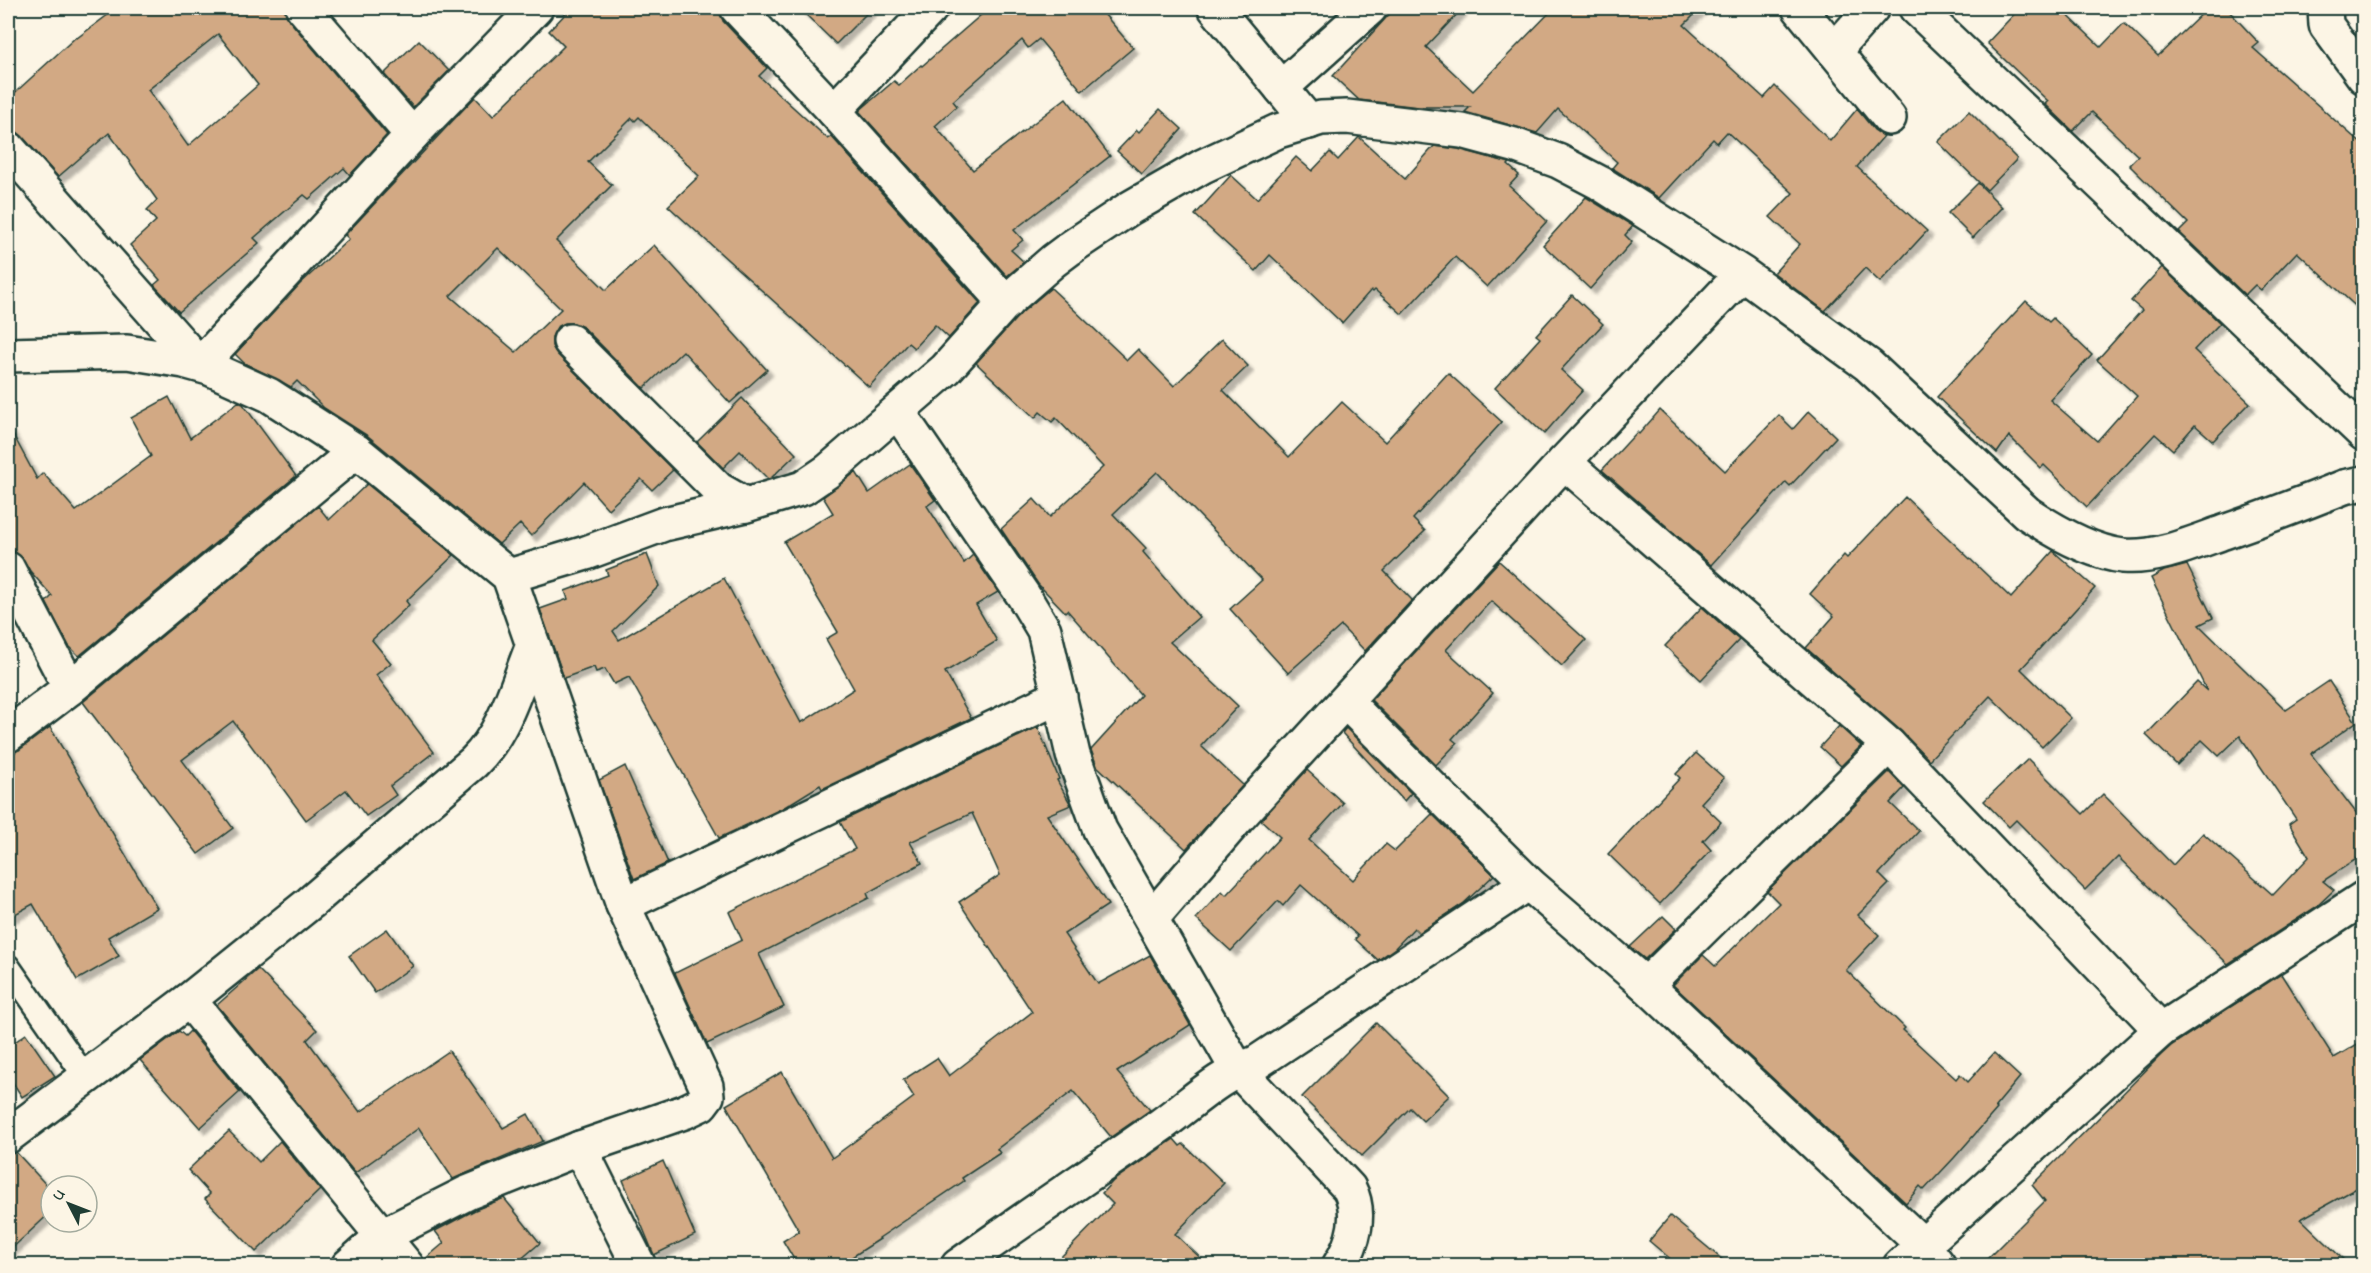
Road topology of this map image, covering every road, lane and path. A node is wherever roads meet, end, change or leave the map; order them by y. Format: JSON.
{"nodes":[{"id":1,"x":303,"y":8,"type":"edge"},
{"id":2,"x":536,"y":8,"type":"edge"},
{"id":3,"x":737,"y":8,"type":"edge"},
{"id":4,"x":931,"y":8,"type":"edge"},
{"id":5,"x":1215,"y":8,"type":"edge"},
{"id":6,"x":1370,"y":8,"type":"edge"},
{"id":7,"x":1799,"y":8,"type":"edge"},
{"id":8,"x":1872,"y":8,"type":"edge"},
{"id":9,"x":1916,"y":8,"type":"edge"},
{"id":10,"x":2325,"y":8,"type":"edge"},
{"id":11,"x":1834,"y":51,"type":"junction"},
{"id":12,"x":2364,"y":77,"type":"edge"},
{"id":13,"x":1281,"y":88,"type":"junction"},
{"id":14,"x":834,"y":111,"type":"junction"},
{"id":15,"x":1889,"y":118,"type":"dead end"},
{"id":16,"x":1309,"y":122,"type":"junction"},
{"id":17,"x":412,"y":135,"type":"junction"},
{"id":18,"x":8,"y":148,"type":"edge"},
{"id":19,"x":1742,"y":273,"type":"junction"},
{"id":20,"x":1006,"y":303,"type":"junction"},
{"id":21,"x":570,"y":341,"type":"dead end"},
{"id":22,"x":8,"y":355,"type":"edge"},
{"id":23,"x":200,"y":365,"type":"junction"},
{"id":24,"x":898,"y":412,"type":"junction"},
{"id":25,"x":2364,"y":434,"type":"edge"},
{"id":26,"x":356,"y":451,"type":"junction"},
{"id":27,"x":1564,"y":462,"type":"junction"},
{"id":28,"x":2364,"y":483,"type":"edge"},
{"id":29,"x":746,"y":505,"type":"junction"},
{"id":30,"x":8,"y":569,"type":"edge"},
{"id":31,"x":509,"y":576,"type":"junction"},
{"id":32,"x":533,"y":645,"type":"junction"},
{"id":33,"x":70,"y":688,"type":"junction"},
{"id":34,"x":1060,"y":696,"type":"junction"},
{"id":35,"x":1346,"y":702,"type":"junction"},
{"id":36,"x":8,"y":735,"type":"edge"},
{"id":37,"x":1889,"y":744,"type":"junction"},
{"id":38,"x":1528,"y":883,"type":"junction"},
{"id":39,"x":2364,"y":898,"type":"edge"},
{"id":40,"x":624,"y":905,"type":"junction"},
{"id":41,"x":1152,"y":918,"type":"junction"},
{"id":42,"x":8,"y":966,"type":"edge"},
{"id":43,"x":1646,"y":985,"type":"junction"},
{"id":44,"x":189,"y":1000,"type":"junction"},
{"id":45,"x":2161,"y":1030,"type":"junction"},
{"id":46,"x":1237,"y":1069,"type":"junction"},
{"id":47,"x":86,"y":1078,"type":"junction"},
{"id":48,"x":8,"y":1136,"type":"edge"},
{"id":49,"x":580,"y":1148,"type":"junction"},
{"id":50,"x":382,"y":1236,"type":"junction"},
{"id":51,"x":1921,"y":1259,"type":"edge"},
{"id":52,"x":348,"y":1266,"type":"edge"},
{"id":53,"x":407,"y":1266,"type":"edge"},
{"id":54,"x":639,"y":1266,"type":"edge"},
{"id":55,"x":958,"y":1266,"type":"edge"},
{"id":56,"x":1339,"y":1266,"type":"edge"}],
"edges":[{"from":1,"to":17,"type":"street"},
{"from":2,"to":17,"type":"street"},
{"from":3,"to":14,"type":"street"},
{"from":4,"to":14,"type":"street"},
{"from":5,"to":13,"type":"street"},
{"from":6,"to":13,"type":"street"},
{"from":7,"to":11,"type":"street"},
{"from":8,"to":11,"type":"street"},
{"from":9,"to":25,"type":"street"},
{"from":10,"to":12,"type":"street"},
{"from":11,"to":15,"type":"street"},
{"from":13,"to":16,"type":"street"},
{"from":14,"to":20,"type":"street"},
{"from":16,"to":19,"type":"street"},
{"from":16,"to":20,"type":"street"},
{"from":17,"to":23,"type":"street"},
{"from":18,"to":23,"type":"street"},
{"from":19,"to":27,"type":"street"},
{"from":19,"to":28,"type":"street"},
{"from":20,"to":24,"type":"street"},
{"from":21,"to":29,"type":"street"},
{"from":22,"to":23,"type":"street"},
{"from":23,"to":26,"type":"street"},
{"from":24,"to":29,"type":"street"},
{"from":24,"to":34,"type":"street"},
{"from":26,"to":31,"type":"street"},
{"from":26,"to":33,"type":"street"},
{"from":27,"to":35,"type":"street"},
{"from":27,"to":37,"type":"street"},
{"from":29,"to":31,"type":"street"},
{"from":30,"to":33,"type":"street"},
{"from":31,"to":32,"type":"street"},
{"from":32,"to":40,"type":"street"},
{"from":32,"to":44,"type":"street"},
{"from":33,"to":36,"type":"street"},
{"from":34,"to":40,"type":"street"},
{"from":34,"to":41,"type":"street"},
{"from":35,"to":38,"type":"street"},
{"from":35,"to":41,"type":"street"},
{"from":37,"to":43,"type":"street"},
{"from":37,"to":45,"type":"street"},
{"from":38,"to":43,"type":"street"},
{"from":38,"to":46,"type":"street"},
{"from":39,"to":45,"type":"street"},
{"from":40,"to":49,"type":"street"},
{"from":41,"to":46,"type":"street"},
{"from":42,"to":47,"type":"lane"},
{"from":43,"to":51,"type":"street"},
{"from":44,"to":47,"type":"street"},
{"from":44,"to":50,"type":"street"},
{"from":45,"to":51,"type":"street"},
{"from":46,"to":55,"type":"street"},
{"from":46,"to":56,"type":"street"},
{"from":47,"to":48,"type":"street"},
{"from":49,"to":50,"type":"street"},
{"from":49,"to":54,"type":"street"},
{"from":50,"to":52,"type":"street"},
{"from":50,"to":53,"type":"street"}]}
